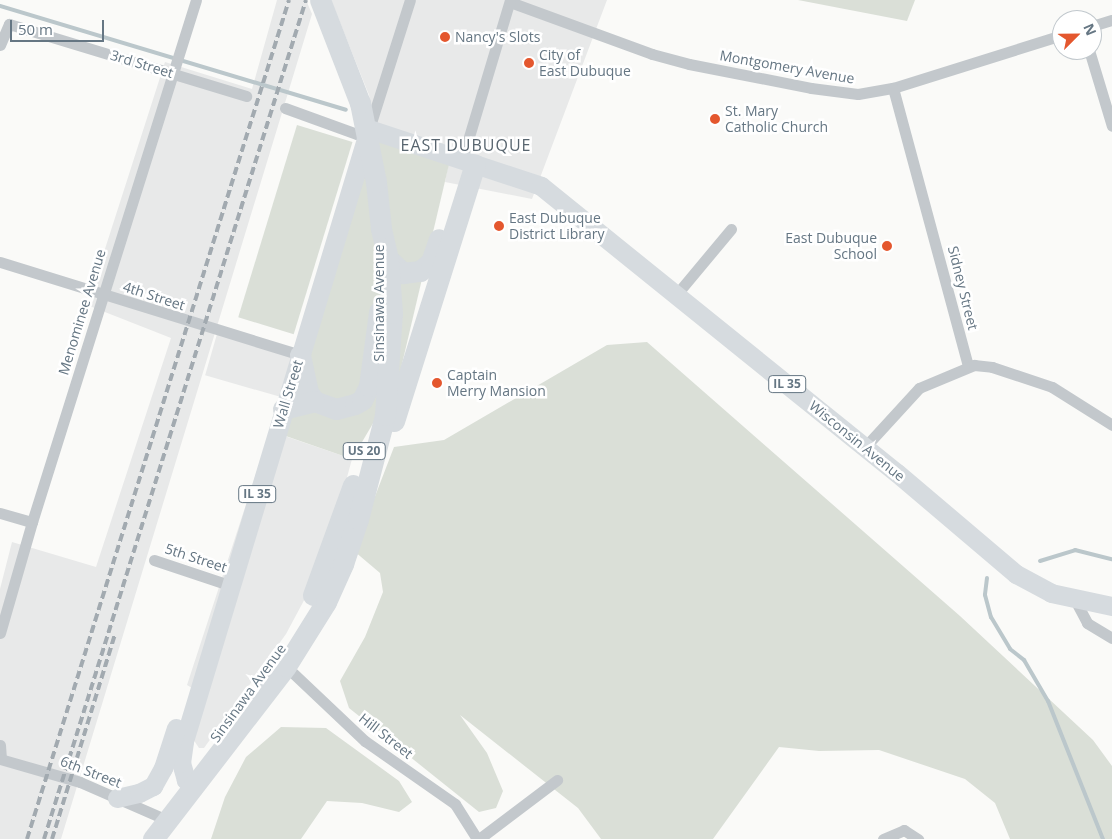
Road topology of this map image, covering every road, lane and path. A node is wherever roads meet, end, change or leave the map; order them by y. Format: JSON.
{"nodes":[{"id":1,"x":196,"y":0,"type":"edge"},
{"id":2,"x":320,"y":0,"type":"edge"},
{"id":3,"x":410,"y":0,"type":"edge"},
{"id":4,"x":510,"y":1,"type":"edge"},
{"id":5,"x":1052,"y":38,"type":"edge"},
{"id":6,"x":0,"y":45,"type":"edge"},
{"id":7,"x":1092,"y":60,"type":"edge"},
{"id":8,"x":174,"y":69,"type":"junction"},
{"id":9,"x":893,"y":88,"type":"junction"},
{"id":10,"x":246,"y":96,"type":"dead end"},
{"id":11,"x":285,"y":108,"type":"dead end"},
{"id":12,"x":1112,"y":126,"type":"edge"},
{"id":13,"x":369,"y":128,"type":"junction"},
{"id":14,"x":468,"y":162,"type":"junction"},
{"id":15,"x":381,"y":228,"type":"junction"},
{"id":16,"x":731,"y":229,"type":"dead end"},
{"id":17,"x":388,"y":259,"type":"junction"},
{"id":18,"x":0,"y":262,"type":"edge"},
{"id":19,"x":103,"y":294,"type":"junction"},
{"id":20,"x":676,"y":294,"type":"junction"},
{"id":21,"x":379,"y":312,"type":"junction"},
{"id":22,"x":300,"y":355,"type":"junction"},
{"id":23,"x":968,"y":366,"type":"junction"},
{"id":24,"x":314,"y":401,"type":"junction"},
{"id":25,"x":283,"y":409,"type":"junction"},
{"id":26,"x":1112,"y":425,"type":"edge"},
{"id":27,"x":865,"y":447,"type":"junction"},
{"id":28,"x":360,"y":510,"type":"junction"},
{"id":29,"x":0,"y":512,"type":"edge"},
{"id":30,"x":32,"y":522,"type":"junction"},
{"id":31,"x":154,"y":560,"type":"dead end"},
{"id":32,"x":229,"y":585,"type":"junction"},
{"id":33,"x":1075,"y":600,"type":"junction"},
{"id":34,"x":1112,"y":606,"type":"edge"},
{"id":35,"x":0,"y":634,"type":"edge"},
{"id":36,"x":1112,"y":638,"type":"edge"},
{"id":37,"x":280,"y":661,"type":"junction"},
{"id":38,"x":198,"y":691,"type":"junction"},
{"id":39,"x":0,"y":745,"type":"edge"},
{"id":40,"x":0,"y":759,"type":"edge"},
{"id":41,"x":557,"y":780,"type":"dead end"},
{"id":42,"x":190,"y":783,"type":"junction"},
{"id":43,"x":117,"y":798,"type":"junction"},
{"id":44,"x":162,"y":817,"type":"junction"},
{"id":45,"x":888,"y":836,"type":"edge"},
{"id":46,"x":137,"y":839,"type":"edge"},
{"id":47,"x":153,"y":839,"type":"edge"},
{"id":48,"x":478,"y":839,"type":"edge"},
{"id":49,"x":918,"y":839,"type":"edge"}],
"edges":[{"from":1,"to":8,"type":"street","name":"Menominee Avenue"},
{"from":2,"to":15,"type":"highway","number":"US 20"},
{"from":3,"to":13,"type":"street","name":"Wall Street"},
{"from":4,"to":9,"type":"street","name":"Montgomery Avenue"},
{"from":4,"to":14,"type":"street"},
{"from":5,"to":9,"type":"street","name":"Montgomery Avenue"},
{"from":6,"to":8,"type":"street","name":"3rd Street"},
{"from":7,"to":12,"type":"street"},
{"from":8,"to":10,"type":"street","name":"3rd Street"},
{"from":8,"to":19,"type":"street","name":"Menominee Avenue"},
{"from":9,"to":23,"type":"street","name":"Sidney Street"},
{"from":11,"to":13,"type":"street"},
{"from":13,"to":14,"type":"main road","number":"IL 35"},
{"from":13,"to":22,"type":"main road","name":"Wall Street","number":"IL 35"},
{"from":14,"to":17,"type":"highway"},
{"from":14,"to":20,"type":"main road","name":"Wisconsin Avenue","number":"IL 35"},
{"from":14,"to":28,"type":"highway"},
{"from":15,"to":17,"type":"highway","name":"Sinsinawa Avenue","number":"US 20"},
{"from":15,"to":21,"type":"highway","name":"Sinsinawa Avenue","number":"US 20"},
{"from":16,"to":20,"type":"street"},
{"from":17,"to":28,"type":"highway","name":"Sinsinawa Avenue","number":"US 20"},
{"from":18,"to":19,"type":"street","name":"4th Street"},
{"from":19,"to":22,"type":"street","name":"4th Street"},
{"from":19,"to":30,"type":"street","name":"Menominee Avenue"},
{"from":20,"to":27,"type":"main road","name":"Wisconsin Avenue","number":"IL 35"},
{"from":21,"to":24,"type":"highway"},
{"from":21,"to":37,"type":"highway","name":"Sinsinawa Avenue","number":"US 20"},
{"from":22,"to":24,"type":"highway"},
{"from":22,"to":25,"type":"main road","name":"Wall Street","number":"IL 35"},
{"from":23,"to":26,"type":"street"},
{"from":23,"to":27,"type":"street"},
{"from":24,"to":25,"type":"highway"},
{"from":25,"to":32,"type":"main road","name":"Wall Street","number":"IL 35"},
{"from":27,"to":33,"type":"main road","name":"Wisconsin Avenue","number":"IL 35"},
{"from":28,"to":37,"type":"highway","name":"Sinsinawa Avenue","number":"US 20"},
{"from":29,"to":30,"type":"street"},
{"from":30,"to":35,"type":"street","name":"Menominee Avenue"},
{"from":31,"to":32,"type":"street","name":"5th Street"},
{"from":32,"to":38,"type":"main road","name":"Wall Street","number":"IL 35"},
{"from":33,"to":34,"type":"main road","name":"Wisconsin Avenue","number":"IL 35"},
{"from":33,"to":36,"type":"street"},
{"from":37,"to":42,"type":"highway","name":"Sinsinawa Avenue","number":"US 20"},
{"from":37,"to":48,"type":"street","name":"Hill Street"},
{"from":38,"to":42,"type":"main road","name":"Wall Street","number":"IL 35"},
{"from":38,"to":43,"type":"main road"},
{"from":39,"to":40,"type":"street"},
{"from":40,"to":43,"type":"street","name":"6th Street"},
{"from":41,"to":48,"type":"street"},
{"from":42,"to":44,"type":"highway","name":"Sinsinawa Avenue","number":"US 20"},
{"from":43,"to":44,"type":"street","name":"6th Street"},
{"from":44,"to":46,"type":"highway","name":"Sinsinawa Avenue","number":"US 20"},
{"from":44,"to":47,"type":"highway","name":"Sinsinawa Avenue","number":"US 20"},
{"from":45,"to":49,"type":"street"}]}
